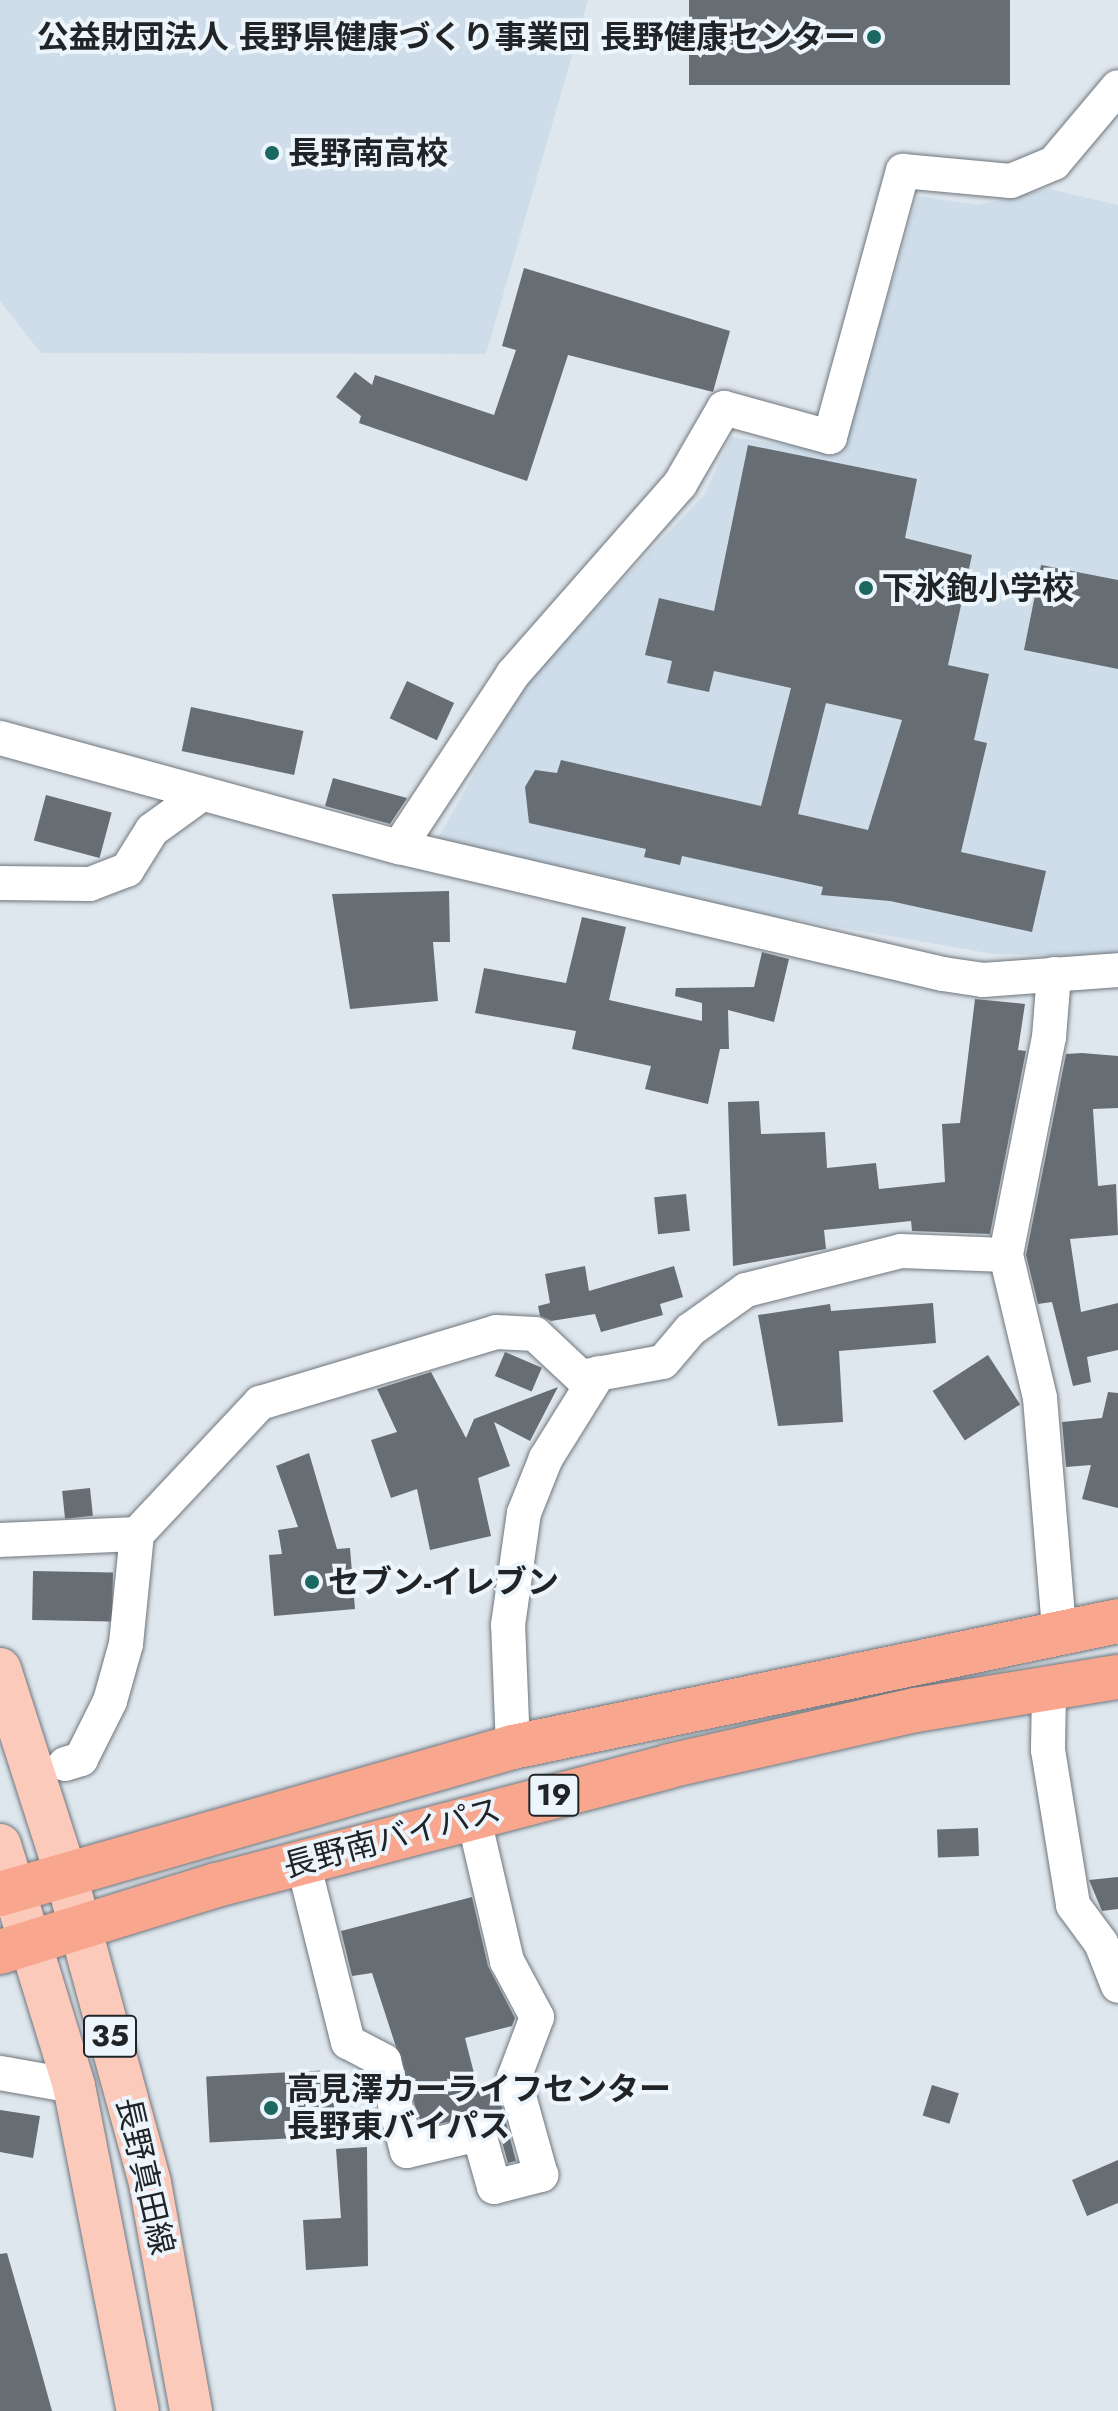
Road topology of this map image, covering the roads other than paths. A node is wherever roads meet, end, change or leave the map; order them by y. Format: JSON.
{"nodes":[{"id":1,"x":1118,"y":87,"type":"edge"},
{"id":2,"x":0,"y":738,"type":"edge"},
{"id":3,"x":199,"y":796,"type":"junction"},
{"id":4,"x":399,"y":847,"type":"junction"},
{"id":5,"x":0,"y":883,"type":"edge"},
{"id":6,"x":1118,"y":970,"type":"edge"},
{"id":7,"x":1054,"y":974,"type":"junction"},
{"id":8,"x":1006,"y":1255,"type":"junction"},
{"id":9,"x":599,"y":1373,"type":"junction"},
{"id":10,"x":137,"y":1534,"type":"junction"},
{"id":11,"x":0,"y":1540,"type":"edge"},
{"id":12,"x":1118,"y":1621,"type":"edge"},
{"id":13,"x":1059,"y":1631,"type":"junction"},
{"id":14,"x":0,"y":1669,"type":"edge"},
{"id":15,"x":1118,"y":1677,"type":"edge"},
{"id":16,"x":1049,"y":1690,"type":"junction"},
{"id":17,"x":513,"y":1747,"type":"junction"},
{"id":18,"x":65,"y":1764,"type":"dead end"},
{"id":19,"x":473,"y":1815,"type":"junction"},
{"id":20,"x":0,"y":1845,"type":"edge"},
{"id":21,"x":303,"y":1862,"type":"junction"},
{"id":22,"x":65,"y":1872,"type":"junction"},
{"id":23,"x":6,"y":1892,"type":"edge"},
{"id":24,"x":80,"y":1926,"type":"junction"},
{"id":25,"x":15,"y":1947,"type":"edge"},
{"id":26,"x":1118,"y":1986,"type":"edge"},
{"id":27,"x":0,"y":2073,"type":"edge"},
{"id":28,"x":74,"y":2086,"type":"junction"},
{"id":29,"x":138,"y":2411,"type":"edge"},
{"id":30,"x":191,"y":2411,"type":"edge"}],
"edges":[{"from":1,"to":4,"type":"street"},
{"from":2,"to":3,"type":"street"},
{"from":3,"to":4,"type":"street"},
{"from":3,"to":5,"type":"street"},
{"from":4,"to":7,"type":"street"},
{"from":6,"to":7,"type":"street"},
{"from":7,"to":8,"type":"street"},
{"from":8,"to":9,"type":"street"},
{"from":8,"to":13,"type":"street"},
{"from":9,"to":10,"type":"street"},
{"from":9,"to":17,"type":"street"},
{"from":10,"to":11,"type":"street"},
{"from":10,"to":18,"type":"street"},
{"from":12,"to":13,"type":"highway","name":"長野南バイパス","number":"19"},
{"from":13,"to":17,"type":"highway","name":"長野南バイパス","number":"19"},
{"from":14,"to":22,"type":"main road","name":"長野真田線","number":"35"},
{"from":15,"to":16,"type":"highway","name":"長野南バイパス","number":"19"},
{"from":16,"to":19,"type":"highway","name":"長野南バイパス","number":"19"},
{"from":16,"to":26,"type":"street"},
{"from":17,"to":22,"type":"highway","name":"長野南バイパス","number":"19"},
{"from":19,"to":21,"type":"highway","name":"長野南バイパス","number":"19"},
{"from":19,"to":21,"type":"street"},
{"from":20,"to":23,"type":"main road","name":"長野真田線","number":"35"},
{"from":21,"to":24,"type":"highway","name":"長野南バイパス","number":"19"},
{"from":22,"to":23,"type":"highway","name":"長野南バイパス","number":"19"},
{"from":22,"to":24,"type":"main road","name":"長野真田線","number":"35"},
{"from":23,"to":25,"type":"main road","name":"長野真田線","number":"35"},
{"from":24,"to":25,"type":"highway","name":"長野南バイパス","number":"19"},
{"from":24,"to":30,"type":"main road","name":"長野真田線","number":"35"},
{"from":25,"to":28,"type":"main road","name":"長野真田線","number":"35"},
{"from":27,"to":28,"type":"street"},
{"from":28,"to":29,"type":"main road","name":"長野真田線","number":"35"}]}
